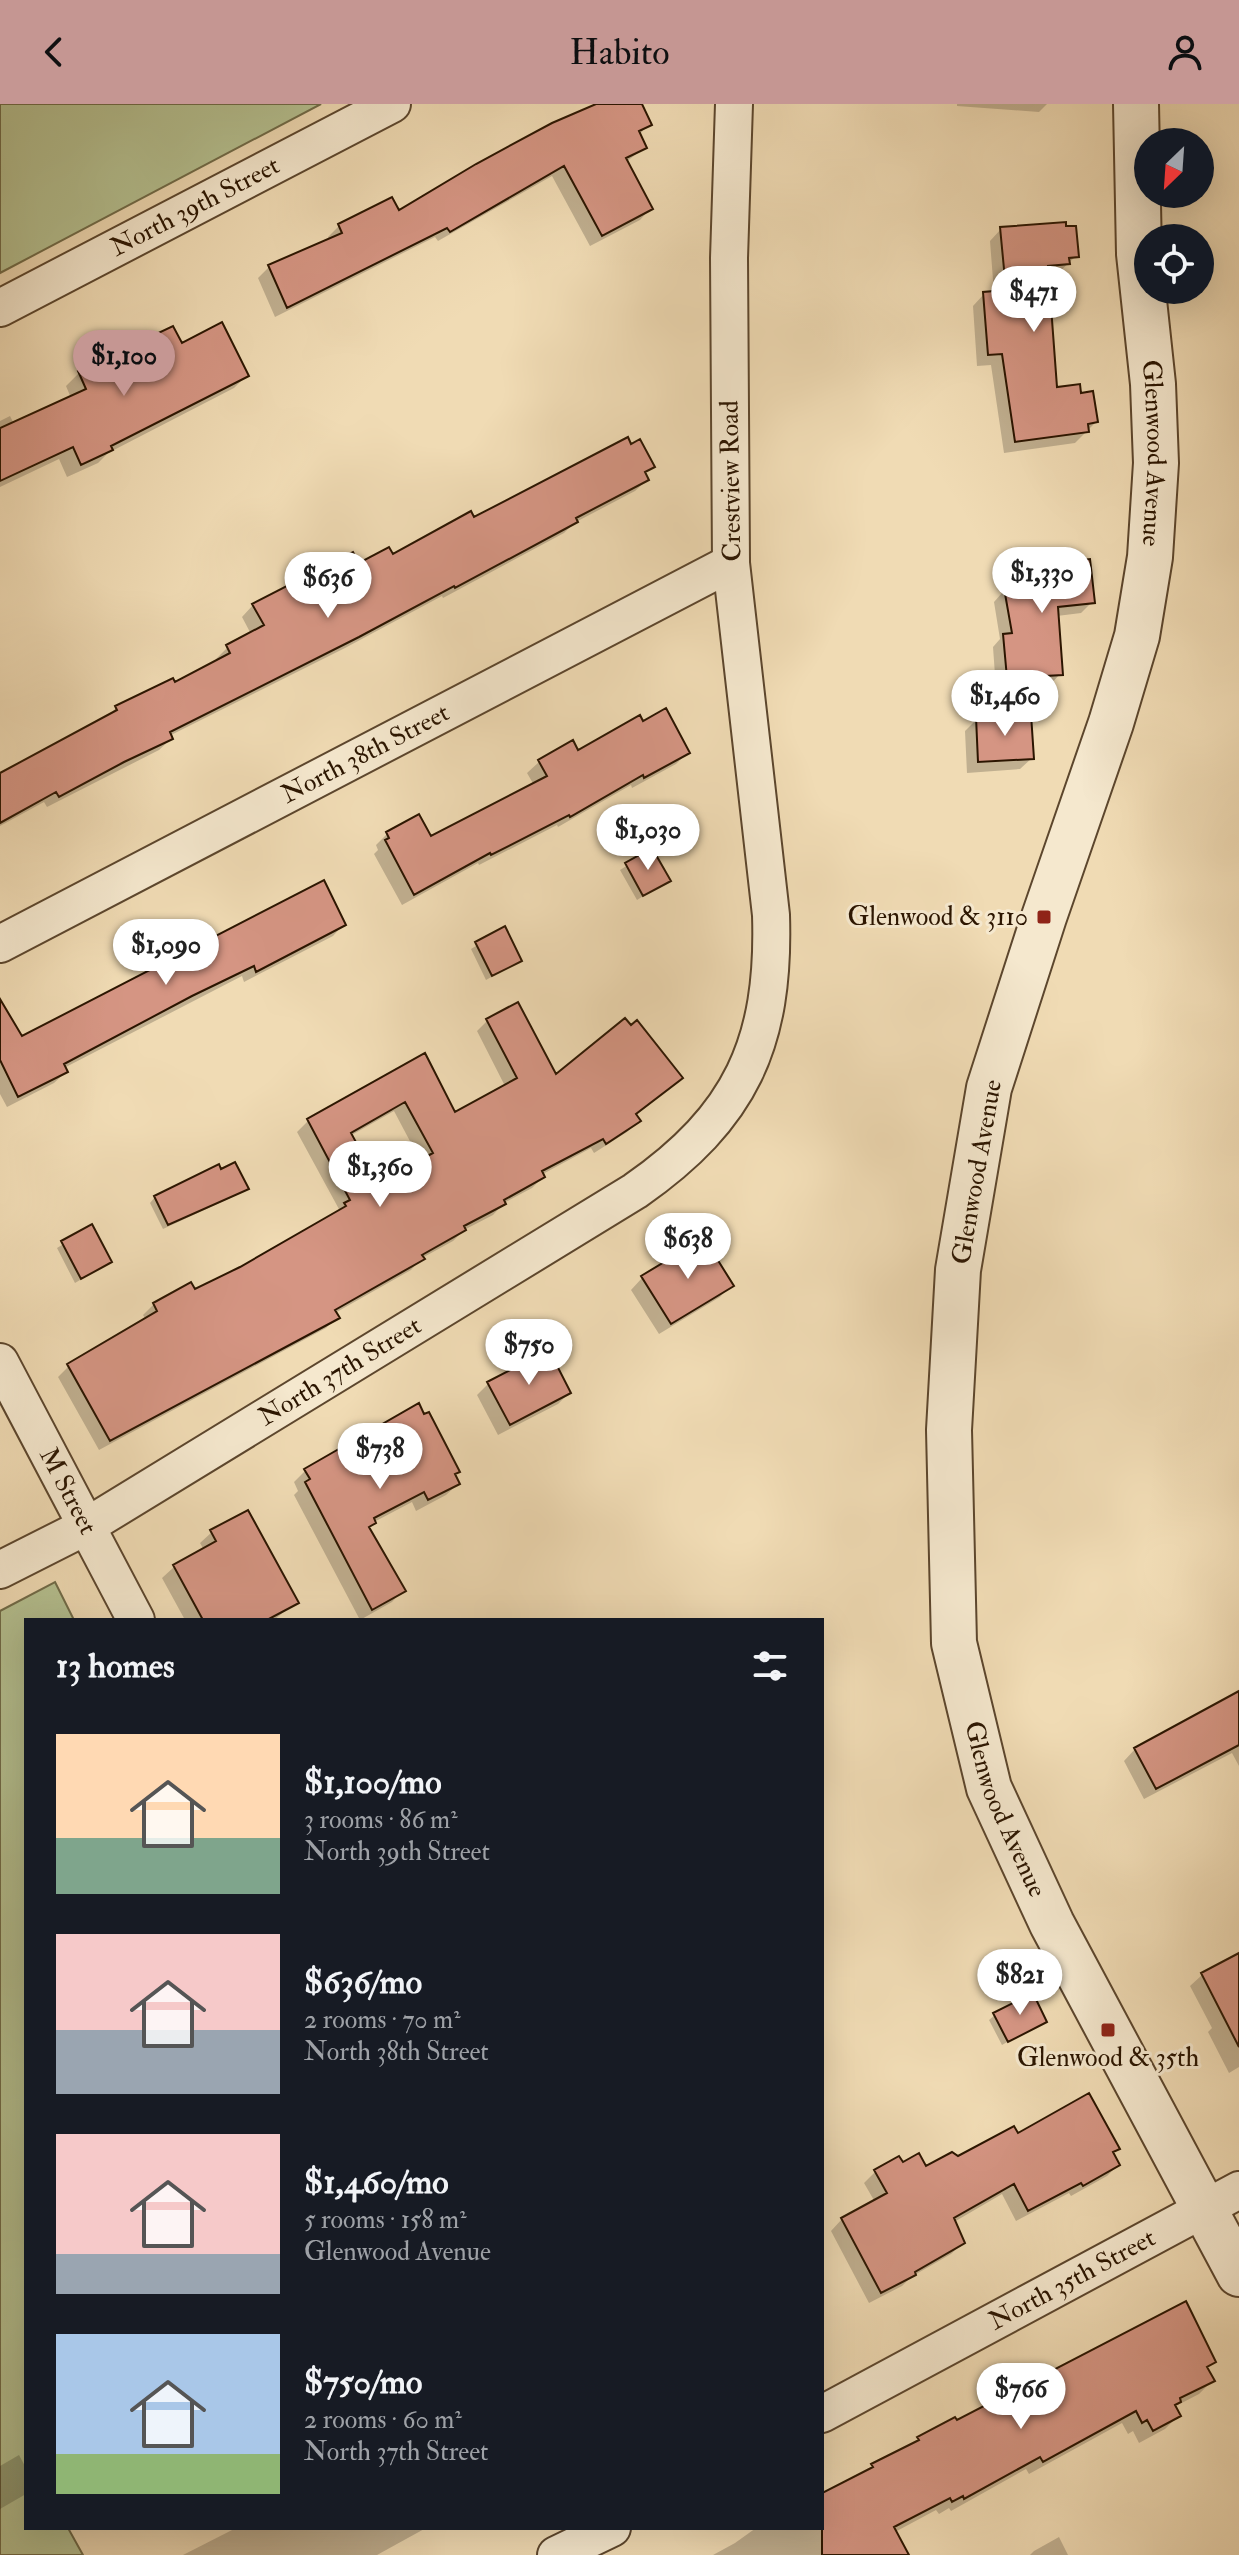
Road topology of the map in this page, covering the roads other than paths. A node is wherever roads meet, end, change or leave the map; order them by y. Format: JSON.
{"nodes":[{"id":1,"x":392,"y":104,"type":"edge"},
{"id":2,"x":734,"y":104,"type":"edge"},
{"id":3,"x":1136,"y":104,"type":"edge"},
{"id":4,"x":0,"y":308,"type":"edge"},
{"id":5,"x":731,"y":563,"type":"junction"},
{"id":6,"x":763,"y":856,"type":"joint"},
{"id":7,"x":0,"y":944,"type":"edge"},
{"id":8,"x":0,"y":1362,"type":"edge"},
{"id":9,"x":87,"y":1526,"type":"junction"},
{"id":10,"x":0,"y":1570,"type":"edge"},
{"id":11,"x":135,"y":1618,"type":"edge"},
{"id":12,"x":1222,"y":2199,"type":"edge"},
{"id":13,"x":1239,"y":2274,"type":"edge"},
{"id":14,"x":824,"y":2413,"type":"edge"},
{"id":15,"x":608,"y":2530,"type":"edge"},
{"id":16,"x":613,"y":2530,"type":"edge"},
{"id":17,"x":556,"y":2555,"type":"edge"},
{"id":18,"x":628,"y":2555,"type":"edge"}],
"edges":[{"from":1,"to":4,"type":"street","name":"North 39th Street"},
{"from":2,"to":5,"type":"street","name":"Crestview Road"},
{"from":3,"to":12,"type":"street","name":"Glenwood Avenue"},
{"from":5,"to":6,"type":"street","name":"Crestview Road"},
{"from":5,"to":7,"type":"street","name":"North 38th Street"},
{"from":6,"to":9,"type":"street","name":"North 37th Street"},
{"from":8,"to":9,"type":"street","name":"M Street"},
{"from":9,"to":10,"type":"street","name":"North 37th Street"},
{"from":9,"to":11,"type":"street","name":"M Street"},
{"from":12,"to":13,"type":"street","name":"Glenwood Avenue"},
{"from":12,"to":14,"type":"street","name":"North 35th Street"},
{"from":15,"to":17,"type":"street"},
{"from":16,"to":18,"type":"street"}]}
